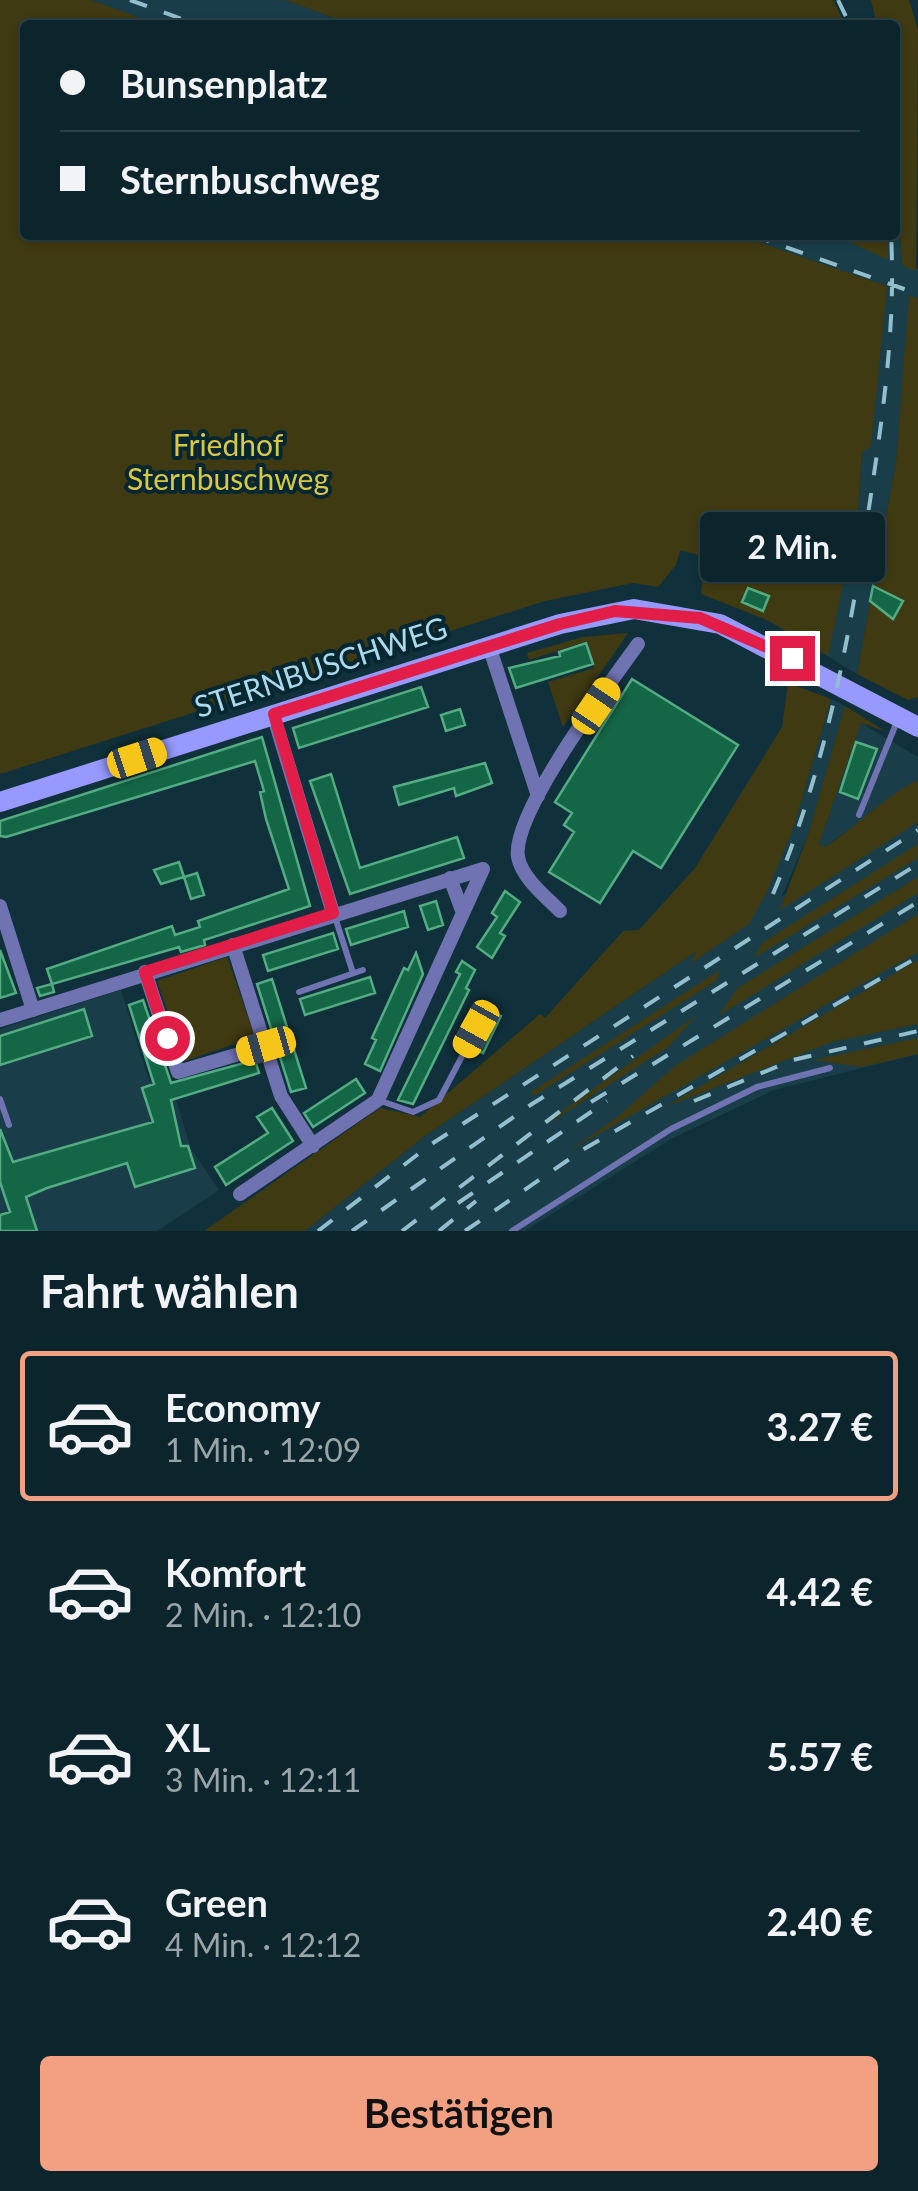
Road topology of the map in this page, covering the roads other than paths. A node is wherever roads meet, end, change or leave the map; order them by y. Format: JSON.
{"nodes":[{"id":1,"x":638,"y":644,"type":"dead end"},
{"id":2,"x":490,"y":646,"type":"junction"},
{"id":3,"x":274,"y":714,"type":"junction"},
{"id":4,"x":909,"y":722,"type":"edge"},
{"id":5,"x":538,"y":796,"type":"junction"},
{"id":6,"x":0,"y":802,"type":"edge"},
{"id":7,"x":859,"y":815,"type":"dead end"},
{"id":8,"x":450,"y":878,"type":"junction"},
{"id":9,"x":0,"y":906,"type":"edge"},
{"id":10,"x":560,"y":911,"type":"dead end"},
{"id":11,"x":462,"y":912,"type":"junction"},
{"id":12,"x":333,"y":913,"type":"junction"},
{"id":13,"x":233,"y":945,"type":"junction"},
{"id":14,"x":363,"y":970,"type":"dead end"},
{"id":15,"x":145,"y":972,"type":"junction"},
{"id":16,"x":353,"y":973,"type":"junction"},
{"id":17,"x":299,"y":992,"type":"dead end"},
{"id":18,"x":489,"y":1005,"type":"dead end"},
{"id":19,"x":34,"y":1010,"type":"junction"},
{"id":20,"x":0,"y":1020,"type":"edge"},
{"id":21,"x":266,"y":1046,"type":"junction"},
{"id":22,"x":830,"y":1068,"type":"dead end"},
{"id":23,"x":0,"y":1100,"type":"edge"},
{"id":24,"x":378,"y":1100,"type":"junction"},
{"id":25,"x":8,"y":1124,"type":"dead end"},
{"id":26,"x":313,"y":1146,"type":"junction"},
{"id":27,"x":240,"y":1194,"type":"dead end"},
{"id":28,"x":512,"y":1231,"type":"edge"}],
"edges":[{"from":1,"to":5,"type":"street"},
{"from":2,"to":3,"type":"main road","name":"STERNBUSCHWEG"},
{"from":2,"to":4,"type":"main road","name":"STERNBUSCHWEG"},
{"from":2,"to":5,"type":"street","name":"STERNBUSCHWEG"},
{"from":3,"to":6,"type":"main road","name":"STERNBUSCHWEG"},
{"from":3,"to":12,"type":"street"},
{"from":4,"to":7,"type":"lane"},
{"from":5,"to":10,"type":"street"},
{"from":8,"to":11,"type":"street"},
{"from":8,"to":11,"type":"street"},
{"from":8,"to":12,"type":"street"},
{"from":9,"to":19,"type":"street"},
{"from":11,"to":24,"type":"street"},
{"from":12,"to":13,"type":"street"},
{"from":12,"to":16,"type":"lane"},
{"from":13,"to":15,"type":"street"},
{"from":13,"to":21,"type":"street"},
{"from":14,"to":16,"type":"lane"},
{"from":15,"to":19,"type":"street"},
{"from":15,"to":21,"type":"street"},
{"from":16,"to":17,"type":"lane"},
{"from":18,"to":24,"type":"lane"},
{"from":19,"to":20,"type":"street"},
{"from":21,"to":26,"type":"street"},
{"from":22,"to":28,"type":"lane"},
{"from":23,"to":25,"type":"lane"},
{"from":24,"to":26,"type":"street"},
{"from":26,"to":27,"type":"street"}]}
